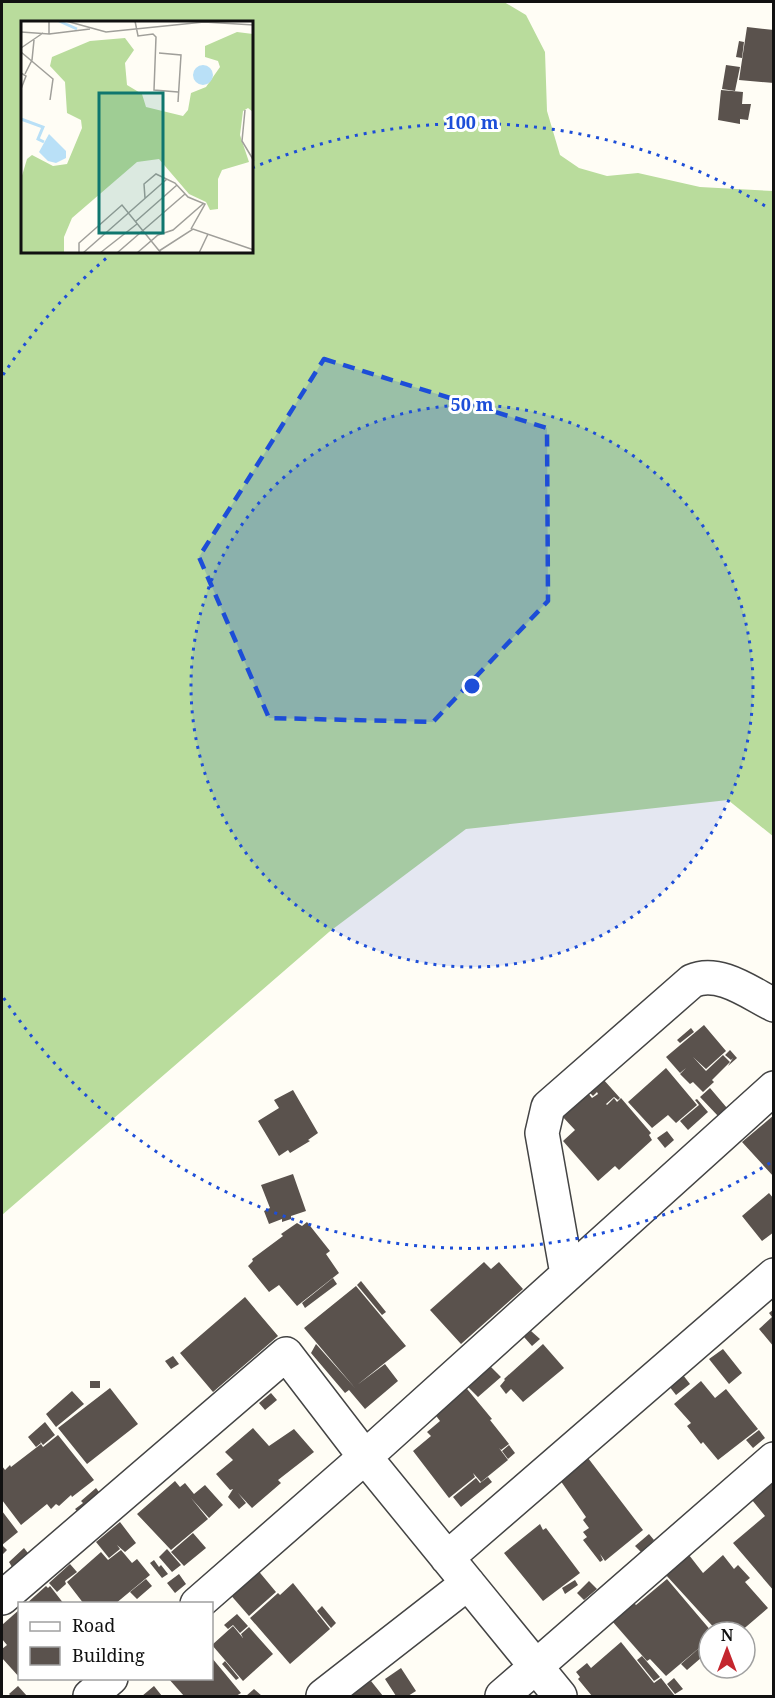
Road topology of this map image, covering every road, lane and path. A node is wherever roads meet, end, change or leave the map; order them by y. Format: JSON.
{"nodes":[{"id":1,"x":774,"y":1005,"type":"edge"},
{"id":2,"x":774,"y":1088,"type":"edge"},
{"id":3,"x":567,"y":1274,"type":"junction"},
{"id":4,"x":774,"y":1275,"type":"edge"},
{"id":5,"x":365,"y":1457,"type":"junction"},
{"id":6,"x":774,"y":1460,"type":"edge"},
{"id":7,"x":447,"y":1558,"type":"junction"},
{"id":8,"x":468,"y":1583,"type":"junction"},
{"id":9,"x":2,"y":1598,"type":"edge"},
{"id":10,"x":199,"y":1602,"type":"edge"},
{"id":11,"x":537,"y":1666,"type":"junction"},
{"id":12,"x":109,"y":1680,"type":"edge"},
{"id":13,"x":90,"y":1696,"type":"edge"},
{"id":14,"x":323,"y":1696,"type":"edge"},
{"id":15,"x":502,"y":1696,"type":"edge"},
{"id":16,"x":561,"y":1696,"type":"edge"}],
"edges":[{"from":1,"to":3,"type":"street"},
{"from":2,"to":3,"type":"street"},
{"from":3,"to":5,"type":"street"},
{"from":4,"to":7,"type":"street"},
{"from":5,"to":7,"type":"street"},
{"from":5,"to":9,"type":"street"},
{"from":5,"to":10,"type":"street"},
{"from":6,"to":11,"type":"street"},
{"from":7,"to":8,"type":"street"},
{"from":8,"to":11,"type":"street"},
{"from":8,"to":14,"type":"street"},
{"from":11,"to":15,"type":"street"},
{"from":11,"to":16,"type":"street"},
{"from":12,"to":13,"type":"street"}]}
